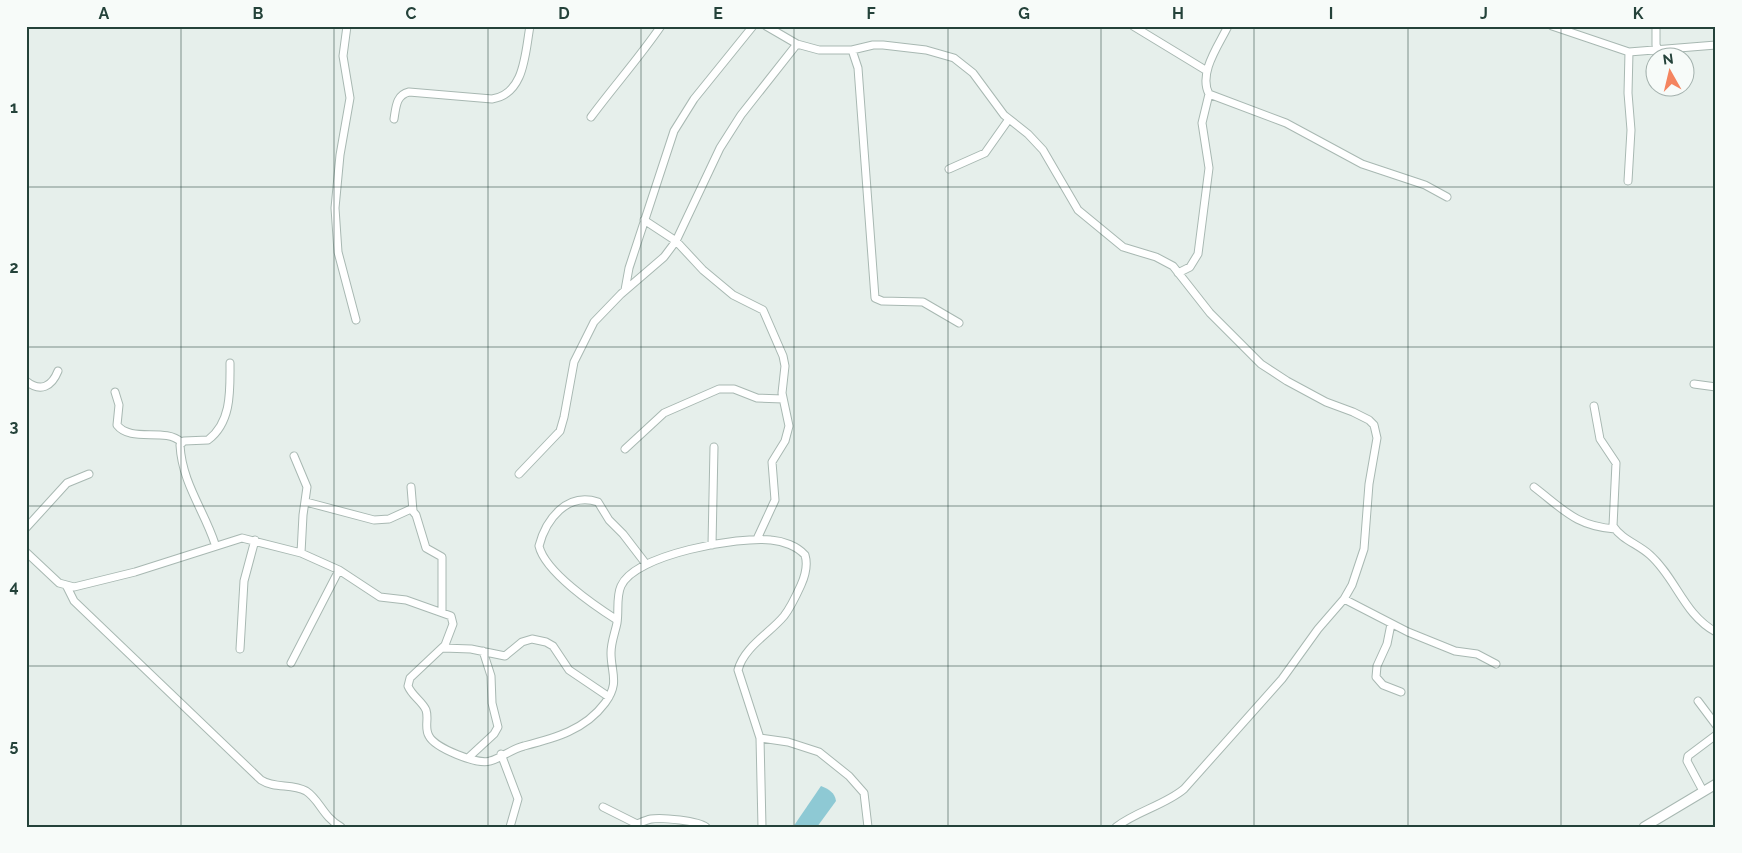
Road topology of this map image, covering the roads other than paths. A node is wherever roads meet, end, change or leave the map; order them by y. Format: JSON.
{"nodes":[{"id":1,"x":347,"y":26,"type":"edge"},
{"id":2,"x":530,"y":26,"type":"edge"},
{"id":3,"x":661,"y":26,"type":"edge"},
{"id":4,"x":753,"y":26,"type":"edge"},
{"id":5,"x":766,"y":26,"type":"edge"},
{"id":6,"x":1133,"y":26,"type":"edge"},
{"id":7,"x":1228,"y":26,"type":"edge"},
{"id":8,"x":1552,"y":26,"type":"edge"},
{"id":9,"x":1656,"y":26,"type":"edge"},
{"id":10,"x":797,"y":44,"type":"junction"},
{"id":11,"x":1716,"y":45,"type":"edge"},
{"id":12,"x":1658,"y":48,"type":"edge"},
{"id":13,"x":1688,"y":48,"type":"edge"},
{"id":14,"x":852,"y":50,"type":"junction"},
{"id":15,"x":1644,"y":51,"type":"edge"},
{"id":16,"x":1628,"y":52,"type":"junction"},
{"id":17,"x":1208,"y":71,"type":"junction"},
{"id":18,"x":1209,"y":94,"type":"junction"},
{"id":19,"x":591,"y":117,"type":"dead end"},
{"id":20,"x":394,"y":119,"type":"dead end"},
{"id":21,"x":1009,"y":119,"type":"junction"},
{"id":22,"x":949,"y":169,"type":"dead end"},
{"id":23,"x":1628,"y":181,"type":"dead end"},
{"id":24,"x":1446,"y":196,"type":"dead end"},
{"id":25,"x":644,"y":220,"type":"junction"},
{"id":26,"x":676,"y":241,"type":"junction"},
{"id":27,"x":1178,"y":273,"type":"junction"},
{"id":28,"x":625,"y":291,"type":"junction"},
{"id":29,"x":356,"y":320,"type":"dead end"},
{"id":30,"x":959,"y":323,"type":"dead end"},
{"id":31,"x":230,"y":363,"type":"dead end"},
{"id":32,"x":58,"y":371,"type":"dead end"},
{"id":33,"x":26,"y":381,"type":"edge"},
{"id":34,"x":1694,"y":384,"type":"dead end"},
{"id":35,"x":1716,"y":387,"type":"edge"},
{"id":36,"x":114,"y":392,"type":"dead end"},
{"id":37,"x":783,"y":399,"type":"junction"},
{"id":38,"x":1594,"y":406,"type":"dead end"},
{"id":39,"x":181,"y":442,"type":"junction"},
{"id":40,"x":714,"y":448,"type":"dead end"},
{"id":41,"x":625,"y":449,"type":"dead end"},
{"id":42,"x":294,"y":456,"type":"dead end"},
{"id":43,"x":90,"y":474,"type":"dead end"},
{"id":44,"x":519,"y":474,"type":"dead end"},
{"id":45,"x":411,"y":487,"type":"dead end"},
{"id":46,"x":1534,"y":487,"type":"dead end"},
{"id":47,"x":306,"y":502,"type":"junction"},
{"id":48,"x":413,"y":511,"type":"junction"},
{"id":49,"x":26,"y":528,"type":"edge"},
{"id":50,"x":1615,"y":529,"type":"junction"},
{"id":51,"x":757,"y":539,"type":"junction"},
{"id":52,"x":255,"y":540,"type":"junction"},
{"id":53,"x":215,"y":544,"type":"junction"},
{"id":54,"x":712,"y":545,"type":"junction"},
{"id":55,"x":26,"y":552,"type":"edge"},
{"id":56,"x":301,"y":553,"type":"junction"},
{"id":57,"x":646,"y":564,"type":"junction"},
{"id":58,"x":339,"y":570,"type":"junction"},
{"id":59,"x":67,"y":587,"type":"junction"},
{"id":60,"x":1344,"y":599,"type":"junction"},
{"id":61,"x":442,"y":612,"type":"junction"},
{"id":62,"x":617,"y":620,"type":"junction"},
{"id":63,"x":1391,"y":624,"type":"junction"},
{"id":64,"x":1716,"y":632,"type":"edge"},
{"id":65,"x":443,"y":648,"type":"junction"},
{"id":66,"x":240,"y":649,"type":"dead end"},
{"id":67,"x":483,"y":651,"type":"junction"},
{"id":68,"x":291,"y":663,"type":"dead end"},
{"id":69,"x":1496,"y":664,"type":"dead end"},
{"id":70,"x":1401,"y":692,"type":"dead end"},
{"id":71,"x":609,"y":697,"type":"junction"},
{"id":72,"x":1698,"y":701,"type":"dead end"},
{"id":73,"x":1716,"y":725,"type":"edge"},
{"id":74,"x":1716,"y":735,"type":"edge"},
{"id":75,"x":760,"y":738,"type":"junction"},
{"id":76,"x":501,"y":754,"type":"junction"},
{"id":77,"x":468,"y":758,"type":"junction"},
{"id":78,"x":1716,"y":784,"type":"edge"},
{"id":79,"x":1703,"y":792,"type":"junction"},
{"id":80,"x":603,"y":807,"type":"dead end"},
{"id":81,"x":340,"y":827,"type":"edge"},
{"id":82,"x":510,"y":827,"type":"edge"},
{"id":83,"x":706,"y":827,"type":"edge"},
{"id":84,"x":762,"y":827,"type":"edge"},
{"id":85,"x":868,"y":827,"type":"edge"},
{"id":86,"x":1116,"y":827,"type":"edge"},
{"id":87,"x":1644,"y":827,"type":"edge"}],
"edges":[{"from":1,"to":29,"type":"street"},
{"from":2,"to":20,"type":"street"},
{"from":3,"to":19,"type":"street"},
{"from":4,"to":25,"type":"street"},
{"from":5,"to":10,"type":"street"},
{"from":6,"to":17,"type":"street"},
{"from":7,"to":17,"type":"street"},
{"from":8,"to":16,"type":"street"},
{"from":9,"to":12,"type":"street"},
{"from":10,"to":14,"type":"street"},
{"from":10,"to":26,"type":"street"},
{"from":11,"to":13,"type":"street"},
{"from":14,"to":21,"type":"street"},
{"from":14,"to":30,"type":"street"},
{"from":15,"to":16,"type":"street"},
{"from":16,"to":23,"type":"street"},
{"from":17,"to":18,"type":"street"},
{"from":18,"to":24,"type":"street"},
{"from":18,"to":27,"type":"street"},
{"from":21,"to":22,"type":"street"},
{"from":21,"to":27,"type":"street"},
{"from":25,"to":26,"type":"street"},
{"from":25,"to":28,"type":"street"},
{"from":26,"to":28,"type":"street"},
{"from":26,"to":37,"type":"street"},
{"from":27,"to":60,"type":"street"},
{"from":28,"to":44,"type":"street"},
{"from":31,"to":39,"type":"street"},
{"from":32,"to":33,"type":"street"},
{"from":34,"to":35,"type":"street"},
{"from":36,"to":39,"type":"street"},
{"from":37,"to":41,"type":"street"},
{"from":37,"to":51,"type":"street"},
{"from":38,"to":50,"type":"street"},
{"from":39,"to":53,"type":"street"},
{"from":40,"to":54,"type":"street"},
{"from":42,"to":47,"type":"street"},
{"from":43,"to":49,"type":"street"},
{"from":45,"to":48,"type":"street"},
{"from":46,"to":50,"type":"street"},
{"from":47,"to":48,"type":"street"},
{"from":47,"to":56,"type":"street"},
{"from":48,"to":61,"type":"street"},
{"from":50,"to":64,"type":"street"},
{"from":51,"to":54,"type":"street"},
{"from":51,"to":75,"type":"street"},
{"from":52,"to":53,"type":"street"},
{"from":52,"to":56,"type":"street"},
{"from":52,"to":66,"type":"street"},
{"from":53,"to":59,"type":"street"},
{"from":54,"to":57,"type":"street"},
{"from":55,"to":59,"type":"street"},
{"from":56,"to":58,"type":"street"},
{"from":57,"to":62,"type":"street"},
{"from":57,"to":62,"type":"street"},
{"from":58,"to":61,"type":"street"},
{"from":58,"to":68,"type":"street"},
{"from":59,"to":81,"type":"street"},
{"from":60,"to":63,"type":"street"},
{"from":60,"to":86,"type":"street"},
{"from":61,"to":65,"type":"street"},
{"from":62,"to":71,"type":"street"},
{"from":63,"to":69,"type":"street"},
{"from":63,"to":70,"type":"street"},
{"from":65,"to":67,"type":"street"},
{"from":65,"to":77,"type":"street"},
{"from":67,"to":71,"type":"street"},
{"from":67,"to":77,"type":"street"},
{"from":71,"to":76,"type":"street"},
{"from":72,"to":73,"type":"street"},
{"from":74,"to":79,"type":"street"},
{"from":75,"to":84,"type":"street"},
{"from":75,"to":85,"type":"street"},
{"from":76,"to":77,"type":"street"},
{"from":76,"to":82,"type":"street"},
{"from":78,"to":79,"type":"street"},
{"from":79,"to":87,"type":"street"},
{"from":80,"to":83,"type":"street"}]}
